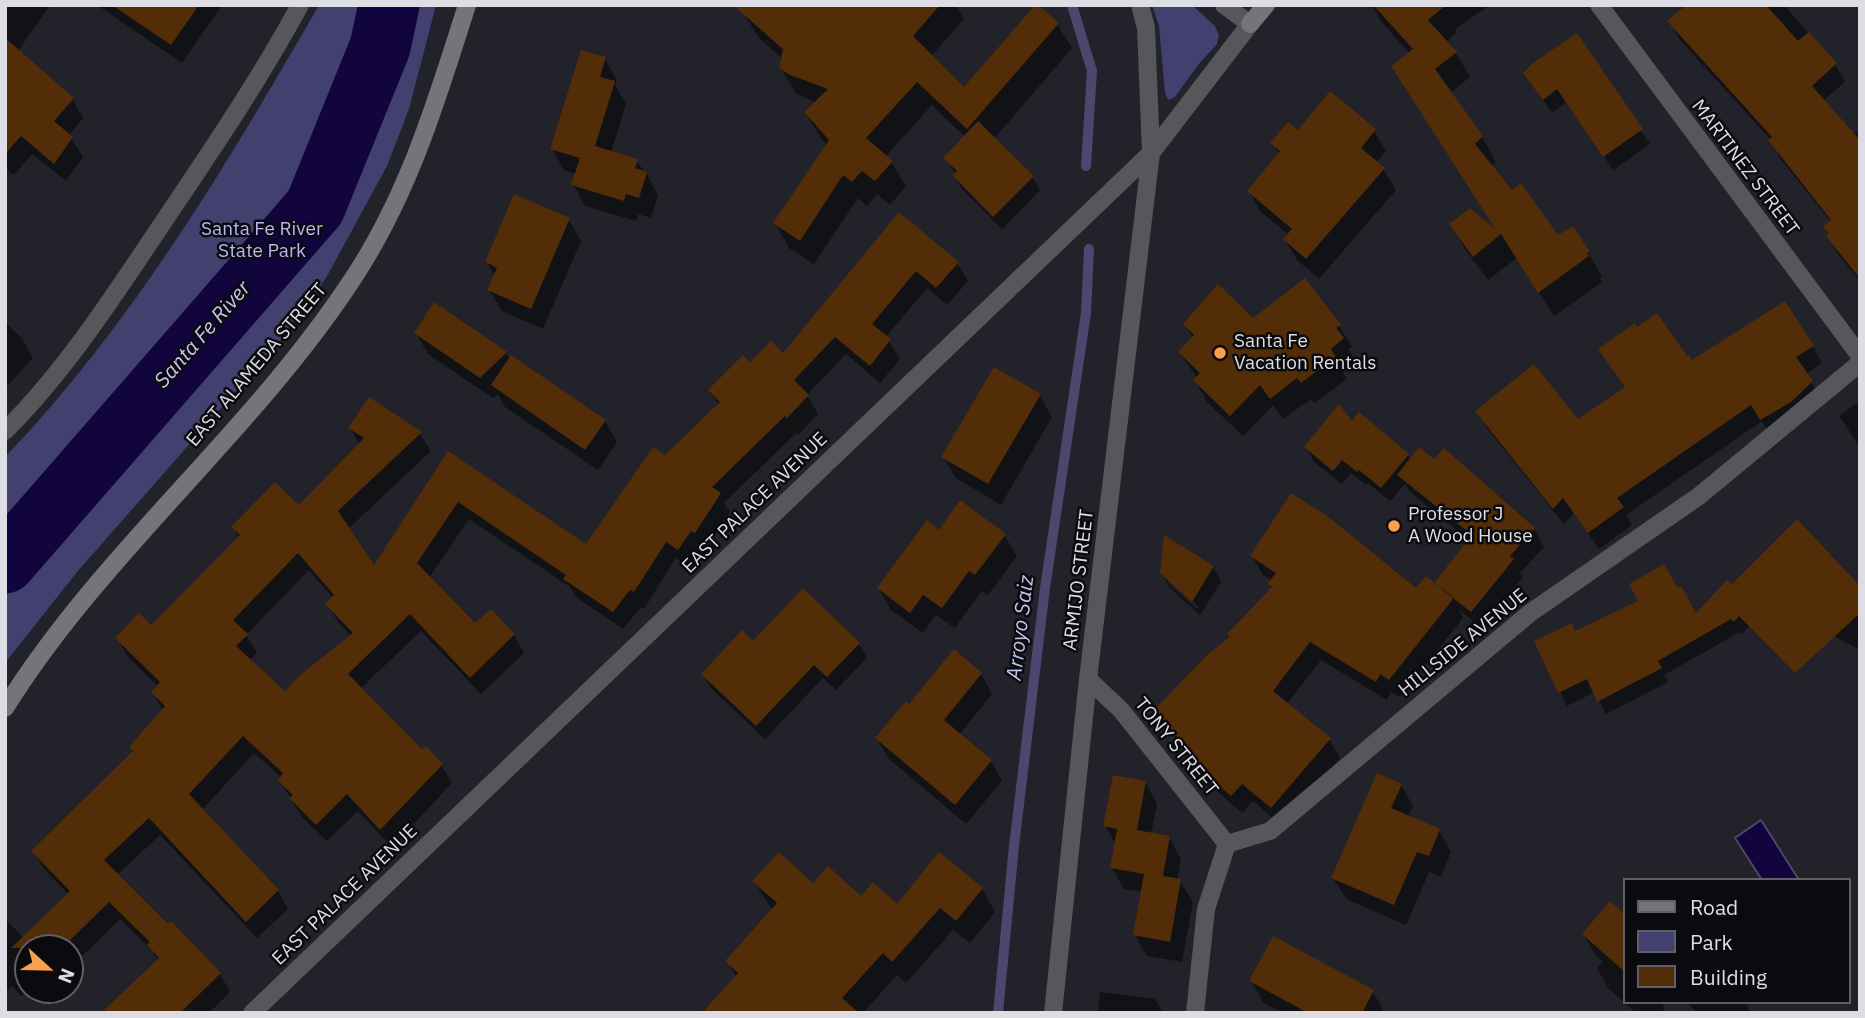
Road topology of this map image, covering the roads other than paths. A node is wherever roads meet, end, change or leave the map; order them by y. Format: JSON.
{"nodes":[{"id":1,"x":300,"y":5,"type":"edge"},
{"id":2,"x":467,"y":5,"type":"edge"},
{"id":3,"x":1140,"y":5,"type":"edge"},
{"id":4,"x":1224,"y":5,"type":"edge"},
{"id":5,"x":1266,"y":5,"type":"edge"},
{"id":6,"x":1599,"y":5,"type":"edge"},
{"id":7,"x":1250,"y":24,"type":"junction"},
{"id":8,"x":1151,"y":153,"type":"junction"},
{"id":9,"x":1860,"y":356,"type":"edge"},
{"id":10,"x":1860,"y":363,"type":"edge"},
{"id":11,"x":5,"y":431,"type":"edge"},
{"id":12,"x":1088,"y":679,"type":"junction"},
{"id":13,"x":5,"y":708,"type":"edge"},
{"id":14,"x":1227,"y":844,"type":"junction"},
{"id":15,"x":252,"y":1013,"type":"edge"},
{"id":16,"x":1053,"y":1013,"type":"edge"},
{"id":17,"x":1195,"y":1013,"type":"edge"}],
"edges":[{"from":1,"to":11,"type":"street"},
{"from":2,"to":13,"type":"street","name":"EAST ALAMEDA STREET"},
{"from":3,"to":8,"type":"street","name":"ARMIJO STREET"},
{"from":4,"to":7,"type":"street"},
{"from":5,"to":7,"type":"street","name":"EAST PALACE AVENUE"},
{"from":6,"to":9,"type":"street","name":"MARTINEZ STREET"},
{"from":7,"to":8,"type":"street","name":"EAST PALACE AVENUE"},
{"from":8,"to":12,"type":"street","name":"ARMIJO STREET"},
{"from":8,"to":15,"type":"street","name":"EAST PALACE AVENUE"},
{"from":10,"to":14,"type":"street","name":"HILLSIDE AVENUE"},
{"from":12,"to":14,"type":"street","name":"TONY STREET"},
{"from":12,"to":16,"type":"street","name":"ARMIJO STREET"},
{"from":14,"to":17,"type":"street"}]}
